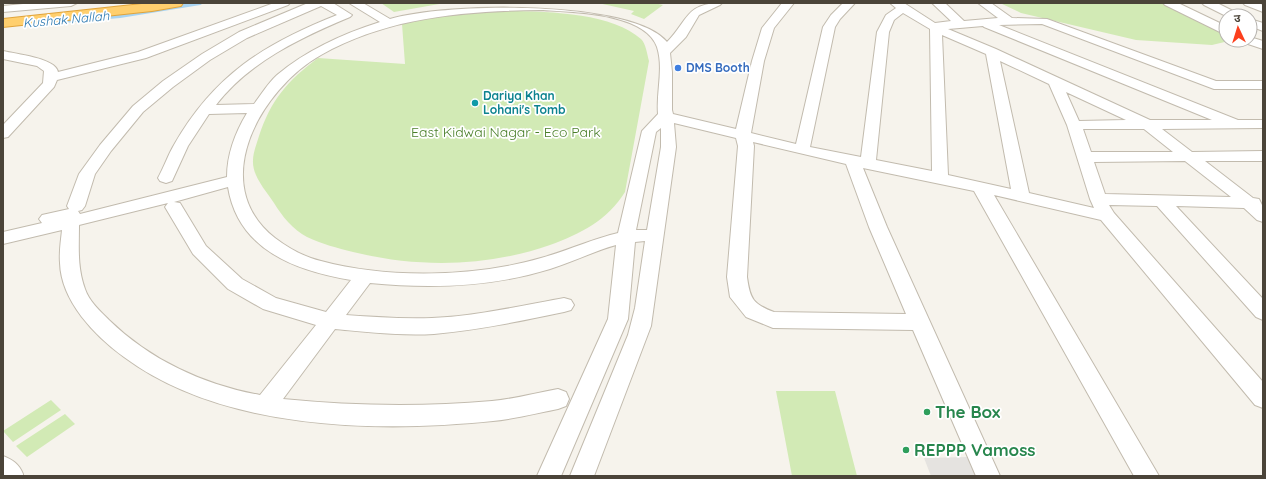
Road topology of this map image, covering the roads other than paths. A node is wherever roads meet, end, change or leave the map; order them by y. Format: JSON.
{"nodes":[{"id":1,"x":71,"y":3,"type":"edge"},
{"id":2,"x":147,"y":3,"type":"edge"},
{"id":3,"x":176,"y":3,"type":"edge"},
{"id":4,"x":284,"y":3,"type":"edge"},
{"id":5,"x":318,"y":3,"type":"edge"},
{"id":6,"x":325,"y":3,"type":"edge"},
{"id":7,"x":355,"y":3,"type":"edge"},
{"id":8,"x":716,"y":3,"type":"edge"},
{"id":9,"x":788,"y":3,"type":"edge"},
{"id":10,"x":849,"y":3,"type":"edge"},
{"id":11,"x":938,"y":3,"type":"edge"},
{"id":12,"x":984,"y":3,"type":"edge"},
{"id":13,"x":1169,"y":3,"type":"edge"},
{"id":14,"x":1208,"y":3,"type":"edge"},
{"id":15,"x":1249,"y":3,"type":"edge"},
{"id":16,"x":900,"y":6,"type":"edge"},
{"id":17,"x":1218,"y":8,"type":"edge"},
{"id":18,"x":3,"y":9,"type":"edge"},
{"id":19,"x":1263,"y":9,"type":"edge"},
{"id":20,"x":3,"y":17,"type":"edge"},
{"id":21,"x":1009,"y":21,"type":"junction"},
{"id":22,"x":387,"y":22,"type":"junction"},
{"id":23,"x":3,"y":23,"type":"edge"},
{"id":24,"x":984,"y":23,"type":"junction"},
{"id":25,"x":962,"y":25,"type":"junction"},
{"id":26,"x":934,"y":27,"type":"junction"},
{"id":27,"x":1218,"y":27,"type":"edge"},
{"id":28,"x":664,"y":52,"type":"junction"},
{"id":29,"x":992,"y":52,"type":"junction"},
{"id":30,"x":3,"y":55,"type":"edge"},
{"id":31,"x":51,"y":77,"type":"junction"},
{"id":32,"x":1055,"y":82,"type":"junction"},
{"id":33,"x":1263,"y":85,"type":"edge"},
{"id":34,"x":256,"y":108,"type":"junction"},
{"id":35,"x":205,"y":110,"type":"junction"},
{"id":36,"x":666,"y":116,"type":"junction"},
{"id":37,"x":1238,"y":124,"type":"junction"},
{"id":38,"x":1263,"y":124,"type":"edge"},
{"id":39,"x":1074,"y":125,"type":"junction"},
{"id":40,"x":1148,"y":125,"type":"junction"},
{"id":41,"x":3,"y":134,"type":"edge"},
{"id":42,"x":742,"y":135,"type":"junction"},
{"id":43,"x":802,"y":150,"type":"junction"},
{"id":44,"x":1190,"y":156,"type":"junction"},
{"id":45,"x":1263,"y":156,"type":"edge"},
{"id":46,"x":1084,"y":157,"type":"junction"},
{"id":47,"x":860,"y":162,"type":"junction"},
{"id":48,"x":166,"y":178,"type":"dead end"},
{"id":49,"x":940,"y":178,"type":"junction"},
{"id":50,"x":235,"y":180,"type":"junction"},
{"id":51,"x":981,"y":188,"type":"junction"},
{"id":52,"x":1021,"y":196,"type":"junction"},
{"id":53,"x":1098,"y":199,"type":"junction"},
{"id":54,"x":1161,"y":200,"type":"junction"},
{"id":55,"x":1256,"y":203,"type":"edge"},
{"id":56,"x":174,"y":207,"type":"dead end"},
{"id":57,"x":1107,"y":216,"type":"junction"},
{"id":58,"x":1263,"y":216,"type":"edge"},
{"id":59,"x":48,"y":219,"type":"dead end"},
{"id":60,"x":72,"y":220,"type":"junction"},
{"id":61,"x":655,"y":235,"type":"junction"},
{"id":62,"x":626,"y":237,"type":"junction"},
{"id":63,"x":3,"y":238,"type":"edge"},
{"id":64,"x":39,"y":240,"type":"dead end"},
{"id":65,"x":365,"y":276,"type":"junction"},
{"id":66,"x":564,"y":305,"type":"dead end"},
{"id":67,"x":1263,"y":312,"type":"edge"},
{"id":68,"x":329,"y":321,"type":"junction"},
{"id":69,"x":919,"y":322,"type":"junction"},
{"id":70,"x":1263,"y":398,"type":"edge"},
{"id":71,"x":558,"y":399,"type":"dead end"},
{"id":72,"x":265,"y":406,"type":"junction"},
{"id":73,"x":549,"y":476,"type":"edge"},
{"id":74,"x":582,"y":476,"type":"edge"},
{"id":75,"x":988,"y":476,"type":"edge"},
{"id":76,"x":1147,"y":476,"type":"edge"}],
"edges":[{"from":1,"to":18,"type":"street"},
{"from":2,"to":20,"type":"highway"},
{"from":3,"to":23,"type":"highway"},
{"from":4,"to":31,"type":"street"},
{"from":5,"to":60,"type":"street"},
{"from":6,"to":35,"type":"street"},
{"from":7,"to":22,"type":"street"},
{"from":8,"to":28,"type":"street"},
{"from":9,"to":42,"type":"street"},
{"from":10,"to":43,"type":"street"},
{"from":11,"to":25,"type":"street"},
{"from":12,"to":21,"type":"street"},
{"from":13,"to":27,"type":"street"},
{"from":14,"to":17,"type":"street"},
{"from":15,"to":19,"type":"street"},
{"from":16,"to":26,"type":"street"},
{"from":16,"to":47,"type":"street"},
{"from":21,"to":24,"type":"street"},
{"from":21,"to":33,"type":"street"},
{"from":22,"to":28,"type":"street"},
{"from":22,"to":34,"type":"street"},
{"from":24,"to":25,"type":"street"},
{"from":24,"to":37,"type":"street"},
{"from":25,"to":26,"type":"street"},
{"from":26,"to":29,"type":"street"},
{"from":26,"to":49,"type":"street"},
{"from":28,"to":36,"type":"street"},
{"from":29,"to":32,"type":"street"},
{"from":29,"to":52,"type":"street"},
{"from":30,"to":31,"type":"street"},
{"from":31,"to":41,"type":"street"},
{"from":32,"to":39,"type":"street"},
{"from":32,"to":40,"type":"street"},
{"from":34,"to":35,"type":"street"},
{"from":34,"to":50,"type":"street"},
{"from":35,"to":48,"type":"street"},
{"from":36,"to":42,"type":"street"},
{"from":36,"to":61,"type":"street"},
{"from":36,"to":62,"type":"street"},
{"from":37,"to":38,"type":"street"},
{"from":37,"to":40,"type":"street"},
{"from":39,"to":40,"type":"street"},
{"from":39,"to":46,"type":"street"},
{"from":40,"to":44,"type":"street"},
{"from":42,"to":43,"type":"street"},
{"from":42,"to":69,"type":"street"},
{"from":43,"to":47,"type":"street"},
{"from":44,"to":45,"type":"street"},
{"from":44,"to":46,"type":"street"},
{"from":44,"to":55,"type":"street"},
{"from":46,"to":53,"type":"street"},
{"from":47,"to":49,"type":"street"},
{"from":47,"to":69,"type":"street"},
{"from":49,"to":51,"type":"street"},
{"from":50,"to":60,"type":"street"},
{"from":50,"to":65,"type":"street"},
{"from":51,"to":52,"type":"street"},
{"from":51,"to":76,"type":"street"},
{"from":52,"to":57,"type":"street"},
{"from":53,"to":54,"type":"street"},
{"from":53,"to":57,"type":"street"},
{"from":54,"to":55,"type":"street"},
{"from":54,"to":67,"type":"street"},
{"from":55,"to":58,"type":"street"},
{"from":56,"to":68,"type":"street"},
{"from":57,"to":70,"type":"street"},
{"from":59,"to":60,"type":"street"},
{"from":60,"to":63,"type":"street"},
{"from":60,"to":64,"type":"street"},
{"from":60,"to":72,"type":"street"},
{"from":61,"to":62,"type":"street"},
{"from":61,"to":74,"type":"street"},
{"from":62,"to":65,"type":"street"},
{"from":62,"to":73,"type":"street"},
{"from":65,"to":68,"type":"street"},
{"from":66,"to":68,"type":"street"},
{"from":68,"to":72,"type":"street"},
{"from":69,"to":75,"type":"street"},
{"from":71,"to":72,"type":"street"}]}
